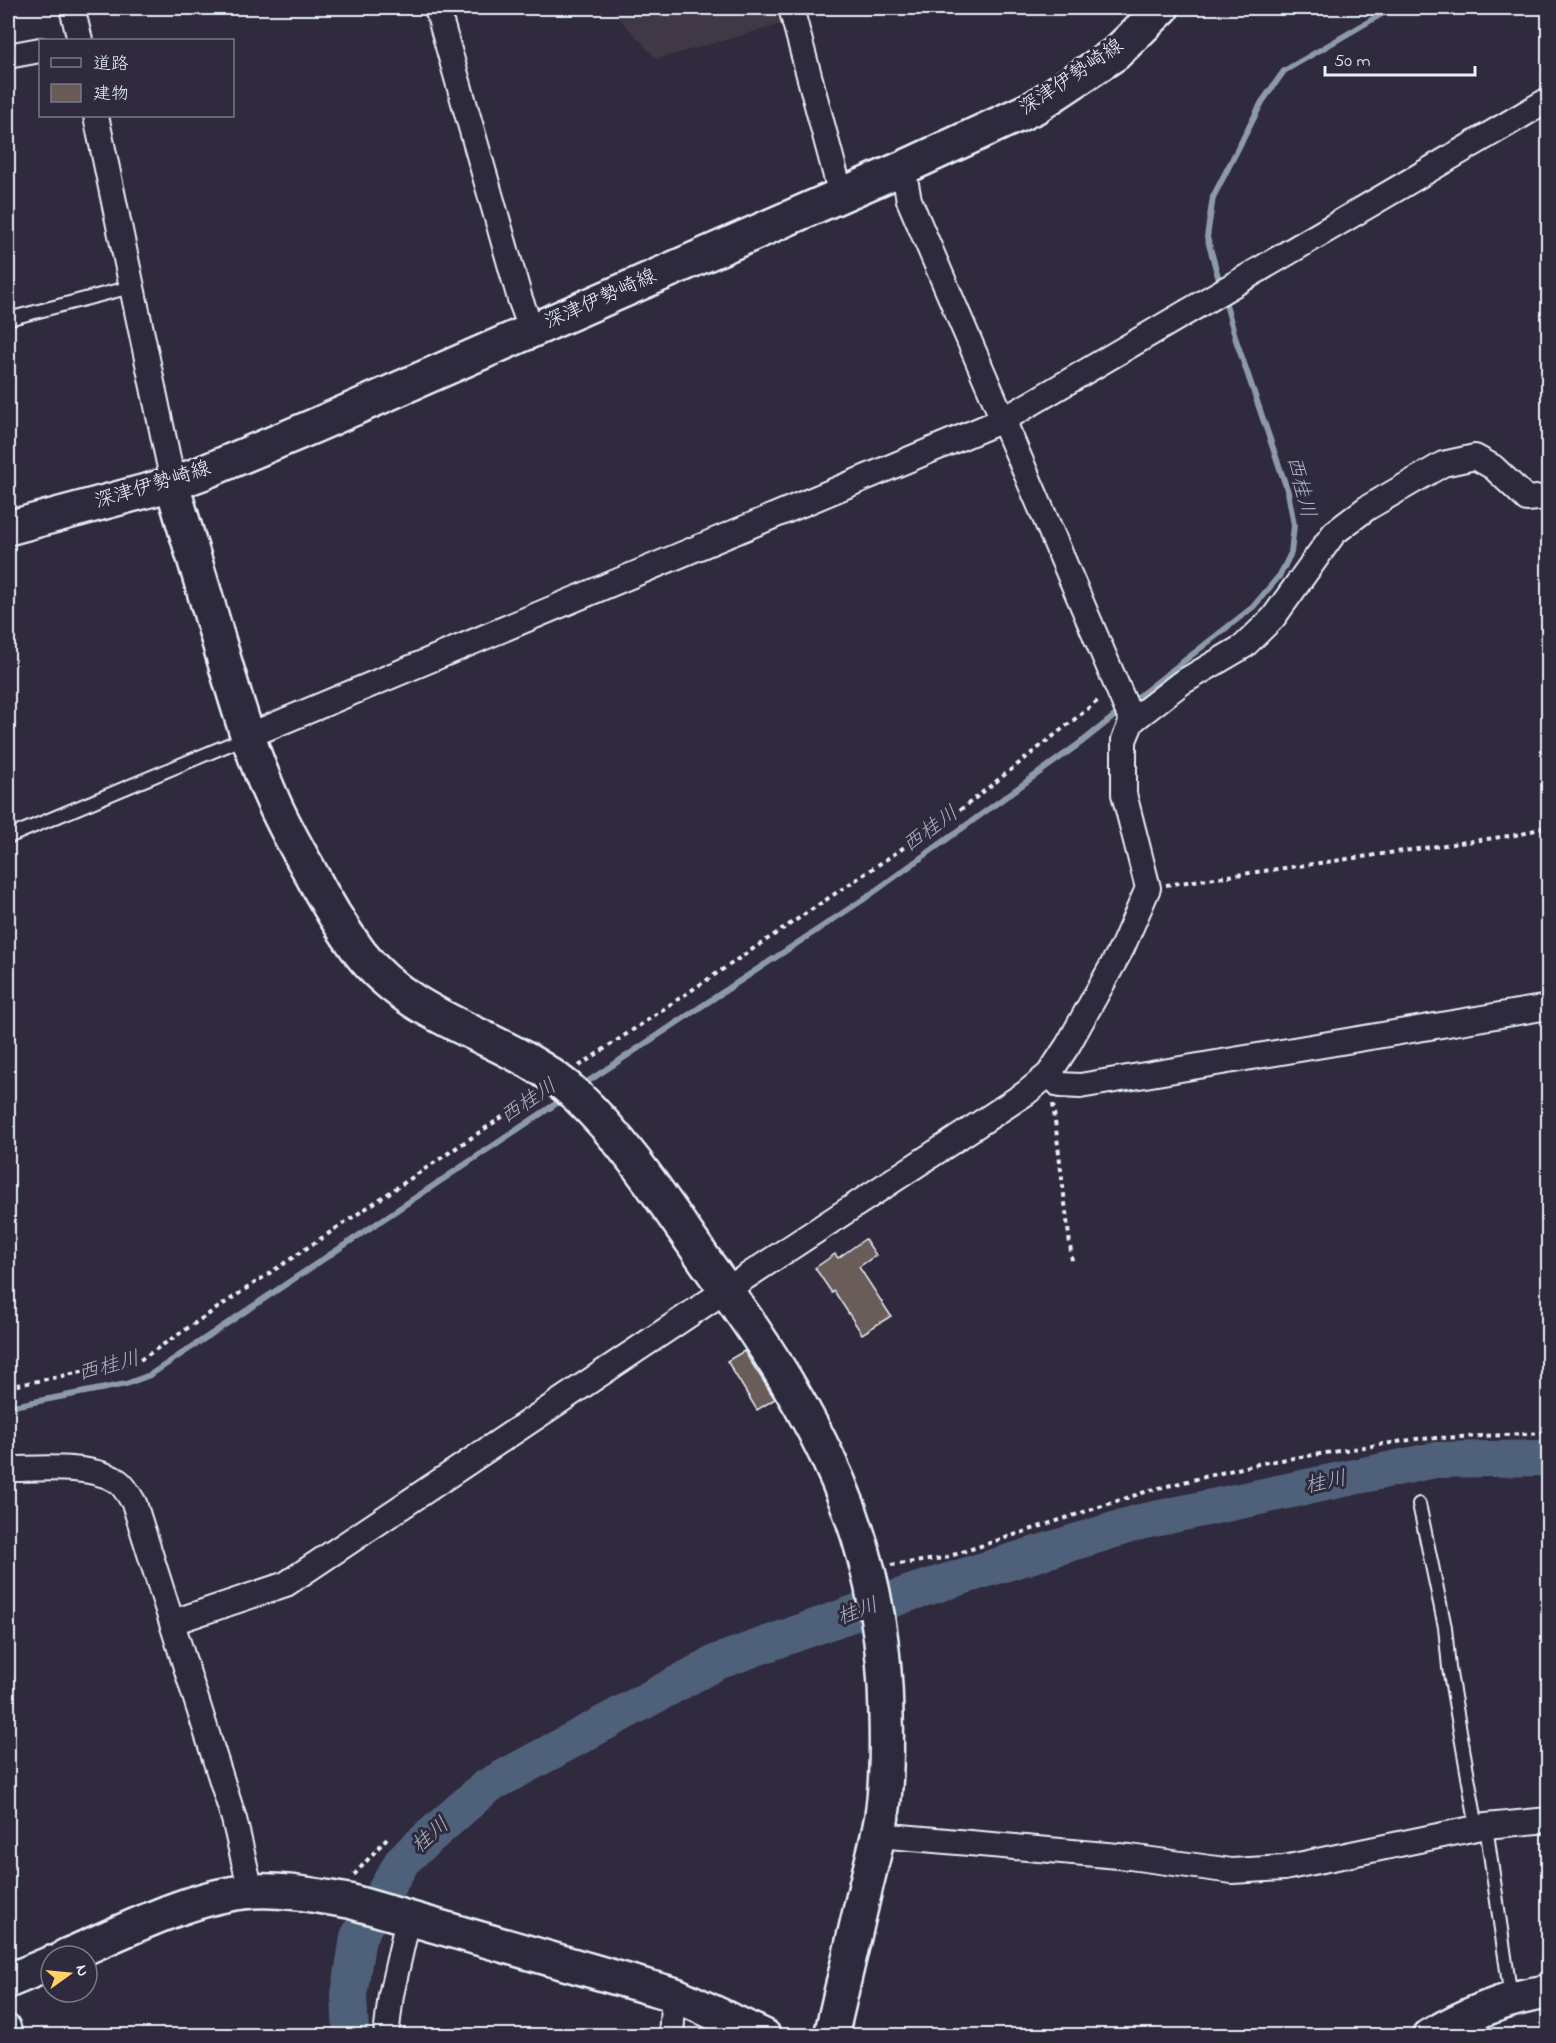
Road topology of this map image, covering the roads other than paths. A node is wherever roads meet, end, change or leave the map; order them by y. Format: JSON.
{"nodes":[{"id":1,"x":72,"y":8,"type":"edge"},
{"id":2,"x":436,"y":8,"type":"edge"},
{"id":3,"x":790,"y":8,"type":"edge"},
{"id":4,"x":1162,"y":8,"type":"edge"},
{"id":5,"x":80,"y":39,"type":"edge"},
{"id":6,"x":39,"y":50,"type":"edge"},
{"id":7,"x":8,"y":56,"type":"edge"},
{"id":8,"x":1548,"y":100,"type":"edge"},
{"id":9,"x":96,"y":117,"type":"edge"},
{"id":10,"x":903,"y":168,"type":"junction"},
{"id":11,"x":841,"y":195,"type":"junction"},
{"id":12,"x":131,"y":287,"type":"junction"},
{"id":13,"x":8,"y":319,"type":"edge"},
{"id":14,"x":532,"y":331,"type":"junction"},
{"id":15,"x":1004,"y":420,"type":"junction"},
{"id":16,"x":172,"y":484,"type":"junction"},
{"id":17,"x":1548,"y":497,"type":"edge"},
{"id":18,"x":8,"y":528,"type":"edge"},
{"id":19,"x":1125,"y":704,"type":"junction"},
{"id":20,"x":248,"y":736,"type":"junction"},
{"id":21,"x":8,"y":837,"type":"edge"},
{"id":22,"x":1548,"y":1007,"type":"edge"},
{"id":23,"x":1049,"y":1074,"type":"junction"},
{"id":24,"x":726,"y":1290,"type":"junction"},
{"id":25,"x":8,"y":1469,"type":"edge"},
{"id":26,"x":1419,"y":1504,"type":"dead end"},
{"id":27,"x":173,"y":1622,"type":"junction"},
{"id":28,"x":1548,"y":1821,"type":"edge"},
{"id":29,"x":1481,"y":1827,"type":"junction"},
{"id":30,"x":878,"y":1834,"type":"junction"},
{"id":31,"x":251,"y":1891,"type":"junction"},
{"id":32,"x":404,"y":1918,"type":"junction"},
{"id":33,"x":95,"y":1944,"type":"edge"},
{"id":34,"x":39,"y":1967,"type":"edge"},
{"id":35,"x":8,"y":1981,"type":"edge"},
{"id":36,"x":1548,"y":1992,"type":"edge"},
{"id":37,"x":676,"y":1995,"type":"junction"},
{"id":38,"x":1511,"y":2000,"type":"junction"},
{"id":39,"x":8,"y":2027,"type":"edge"},
{"id":40,"x":1436,"y":2034,"type":"edge"},
{"id":41,"x":10,"y":2036,"type":"edge"},
{"id":42,"x":386,"y":2036,"type":"edge"},
{"id":43,"x":671,"y":2036,"type":"edge"},
{"id":44,"x":764,"y":2036,"type":"edge"},
{"id":45,"x":831,"y":2036,"type":"edge"}],
"edges":[{"from":1,"to":5,"type":"street"},
{"from":2,"to":14,"type":"street"},
{"from":3,"to":11,"type":"street"},
{"from":4,"to":10,"type":"street","name":"深津伊勢崎線"},
{"from":6,"to":7,"type":"street"},
{"from":8,"to":15,"type":"street"},
{"from":9,"to":12,"type":"street"},
{"from":10,"to":11,"type":"street","name":"深津伊勢崎線"},
{"from":10,"to":15,"type":"street"},
{"from":11,"to":14,"type":"street","name":"深津伊勢崎線"},
{"from":12,"to":13,"type":"lane"},
{"from":12,"to":16,"type":"street"},
{"from":14,"to":16,"type":"street","name":"深津伊勢崎線"},
{"from":15,"to":19,"type":"street"},
{"from":15,"to":20,"type":"street"},
{"from":16,"to":18,"type":"street","name":"深津伊勢崎線"},
{"from":16,"to":20,"type":"street"},
{"from":17,"to":19,"type":"street"},
{"from":19,"to":23,"type":"street"},
{"from":20,"to":21,"type":"lane"},
{"from":20,"to":24,"type":"street"},
{"from":22,"to":23,"type":"street"},
{"from":23,"to":24,"type":"street"},
{"from":24,"to":27,"type":"street"},
{"from":24,"to":30,"type":"street"},
{"from":25,"to":27,"type":"street"},
{"from":26,"to":29,"type":"lane"},
{"from":27,"to":31,"type":"street"},
{"from":28,"to":29,"type":"street"},
{"from":29,"to":30,"type":"street"},
{"from":29,"to":38,"type":"lane"},
{"from":30,"to":45,"type":"street"},
{"from":31,"to":32,"type":"street"},
{"from":31,"to":33,"type":"street"},
{"from":32,"to":37,"type":"street"},
{"from":32,"to":42,"type":"street"},
{"from":34,"to":35,"type":"street"},
{"from":36,"to":38,"type":"street"},
{"from":37,"to":43,"type":"street"},
{"from":37,"to":44,"type":"street"},
{"from":38,"to":40,"type":"street"},
{"from":39,"to":41,"type":"street"}]}
